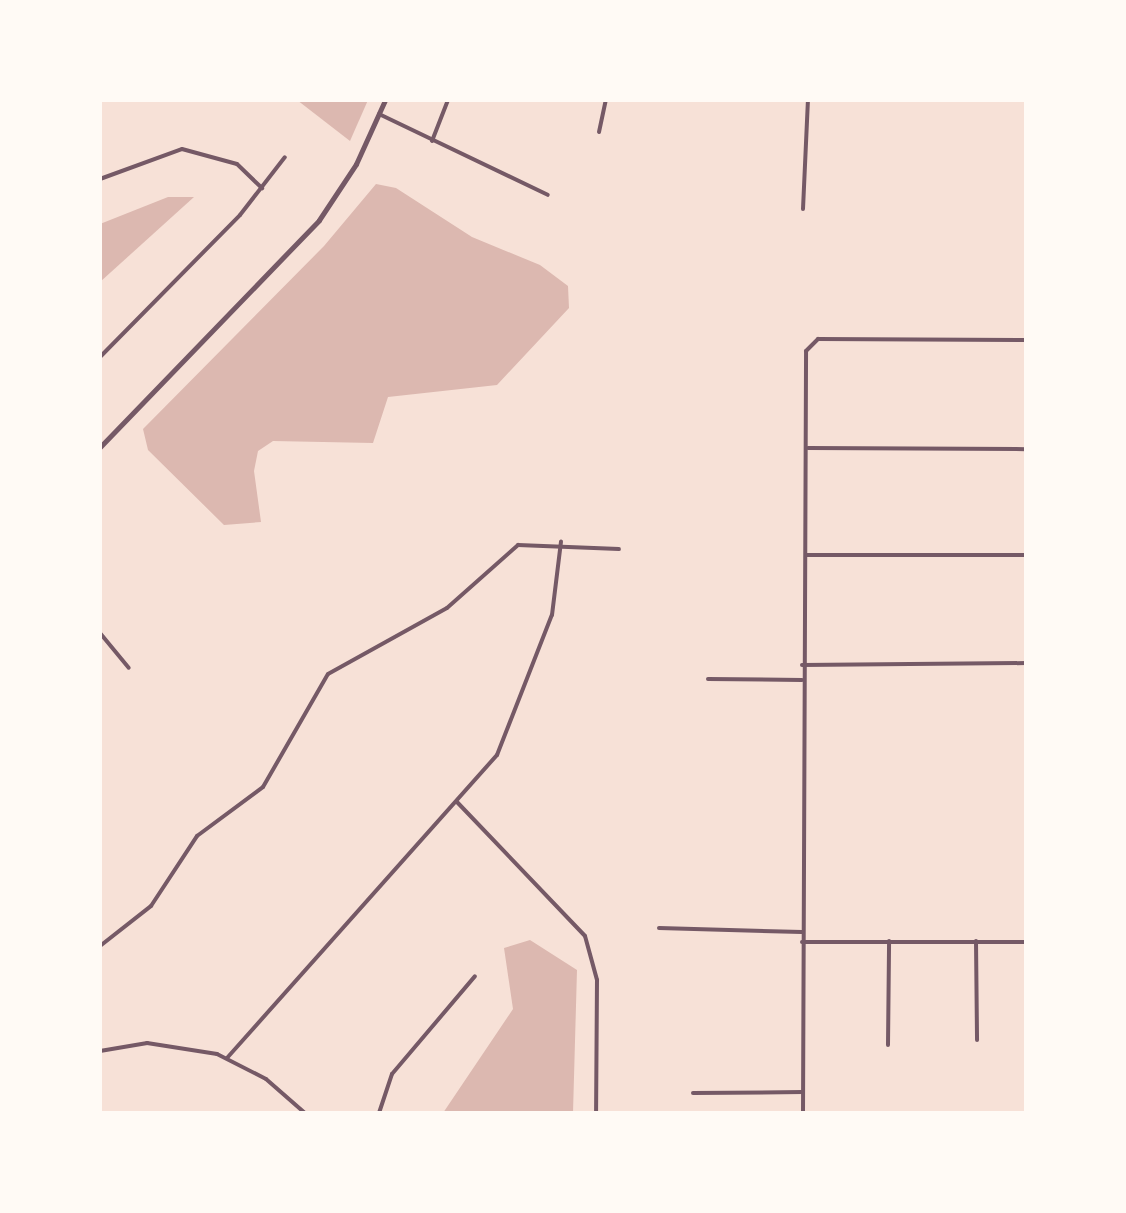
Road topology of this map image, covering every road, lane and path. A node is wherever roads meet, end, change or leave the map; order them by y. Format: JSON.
{"nodes":[{"id":1,"x":384,"y":100,"type":"edge"},
{"id":2,"x":448,"y":100,"type":"edge"},
{"id":3,"x":606,"y":100,"type":"edge"},
{"id":4,"x":808,"y":100,"type":"edge"},
{"id":5,"x":379,"y":114,"type":"junction"},
{"id":6,"x":599,"y":132,"type":"dead end"},
{"id":7,"x":432,"y":142,"type":"junction"},
{"id":8,"x":285,"y":157,"type":"dead end"},
{"id":9,"x":100,"y":179,"type":"edge"},
{"id":10,"x":263,"y":189,"type":"junction"},
{"id":11,"x":548,"y":194,"type":"dead end"},
{"id":12,"x":803,"y":209,"type":"dead end"},
{"id":13,"x":1026,"y":340,"type":"edge"},
{"id":14,"x":100,"y":357,"type":"edge"},
{"id":15,"x":100,"y":447,"type":"edge"},
{"id":16,"x":808,"y":448,"type":"junction"},
{"id":17,"x":1026,"y":449,"type":"edge"},
{"id":18,"x":561,"y":542,"type":"junction"},
{"id":19,"x":619,"y":549,"type":"dead end"},
{"id":20,"x":804,"y":555,"type":"junction"},
{"id":21,"x":1026,"y":555,"type":"edge"},
{"id":22,"x":100,"y":633,"type":"edge"},
{"id":23,"x":1026,"y":663,"type":"edge"},
{"id":24,"x":802,"y":665,"type":"junction"},
{"id":25,"x":129,"y":668,"type":"dead end"},
{"id":26,"x":708,"y":679,"type":"dead end"},
{"id":27,"x":802,"y":680,"type":"junction"},
{"id":28,"x":457,"y":802,"type":"junction"},
{"id":29,"x":659,"y":928,"type":"dead end"},
{"id":30,"x":802,"y":932,"type":"junction"},
{"id":31,"x":890,"y":941,"type":"junction"},
{"id":32,"x":802,"y":942,"type":"junction"},
{"id":33,"x":976,"y":942,"type":"junction"},
{"id":34,"x":1026,"y":942,"type":"edge"},
{"id":35,"x":100,"y":946,"type":"edge"},
{"id":36,"x":476,"y":976,"type":"dead end"},
{"id":37,"x":978,"y":1040,"type":"dead end"},
{"id":38,"x":888,"y":1045,"type":"dead end"},
{"id":39,"x":100,"y":1051,"type":"edge"},
{"id":40,"x":227,"y":1058,"type":"junction"},
{"id":41,"x":803,"y":1092,"type":"junction"},
{"id":42,"x":693,"y":1094,"type":"dead end"},
{"id":43,"x":305,"y":1113,"type":"edge"},
{"id":44,"x":379,"y":1113,"type":"edge"},
{"id":45,"x":596,"y":1113,"type":"edge"},
{"id":46,"x":803,"y":1113,"type":"edge"}],
"edges":[{"from":1,"to":5,"type":"street"},
{"from":2,"to":7,"type":"street"},
{"from":3,"to":6,"type":"street"},
{"from":4,"to":12,"type":"street"},
{"from":5,"to":7,"type":"street"},
{"from":5,"to":15,"type":"street"},
{"from":7,"to":11,"type":"street"},
{"from":8,"to":10,"type":"street"},
{"from":9,"to":10,"type":"street"},
{"from":10,"to":14,"type":"street"},
{"from":13,"to":16,"type":"street"},
{"from":16,"to":17,"type":"street"},
{"from":16,"to":20,"type":"street"},
{"from":18,"to":19,"type":"street"},
{"from":18,"to":28,"type":"street"},
{"from":18,"to":35,"type":"street"},
{"from":20,"to":21,"type":"street"},
{"from":20,"to":24,"type":"street"},
{"from":22,"to":25,"type":"street"},
{"from":23,"to":24,"type":"street"},
{"from":24,"to":27,"type":"street"},
{"from":26,"to":27,"type":"street"},
{"from":27,"to":30,"type":"street"},
{"from":28,"to":40,"type":"street"},
{"from":28,"to":45,"type":"street"},
{"from":29,"to":30,"type":"street"},
{"from":30,"to":32,"type":"street"},
{"from":31,"to":32,"type":"street"},
{"from":31,"to":33,"type":"street"},
{"from":31,"to":38,"type":"street"},
{"from":32,"to":41,"type":"street"},
{"from":33,"to":34,"type":"street"},
{"from":33,"to":37,"type":"street"},
{"from":36,"to":44,"type":"street"},
{"from":39,"to":40,"type":"street"},
{"from":40,"to":43,"type":"street"},
{"from":41,"to":42,"type":"street"},
{"from":41,"to":46,"type":"street"}]}
